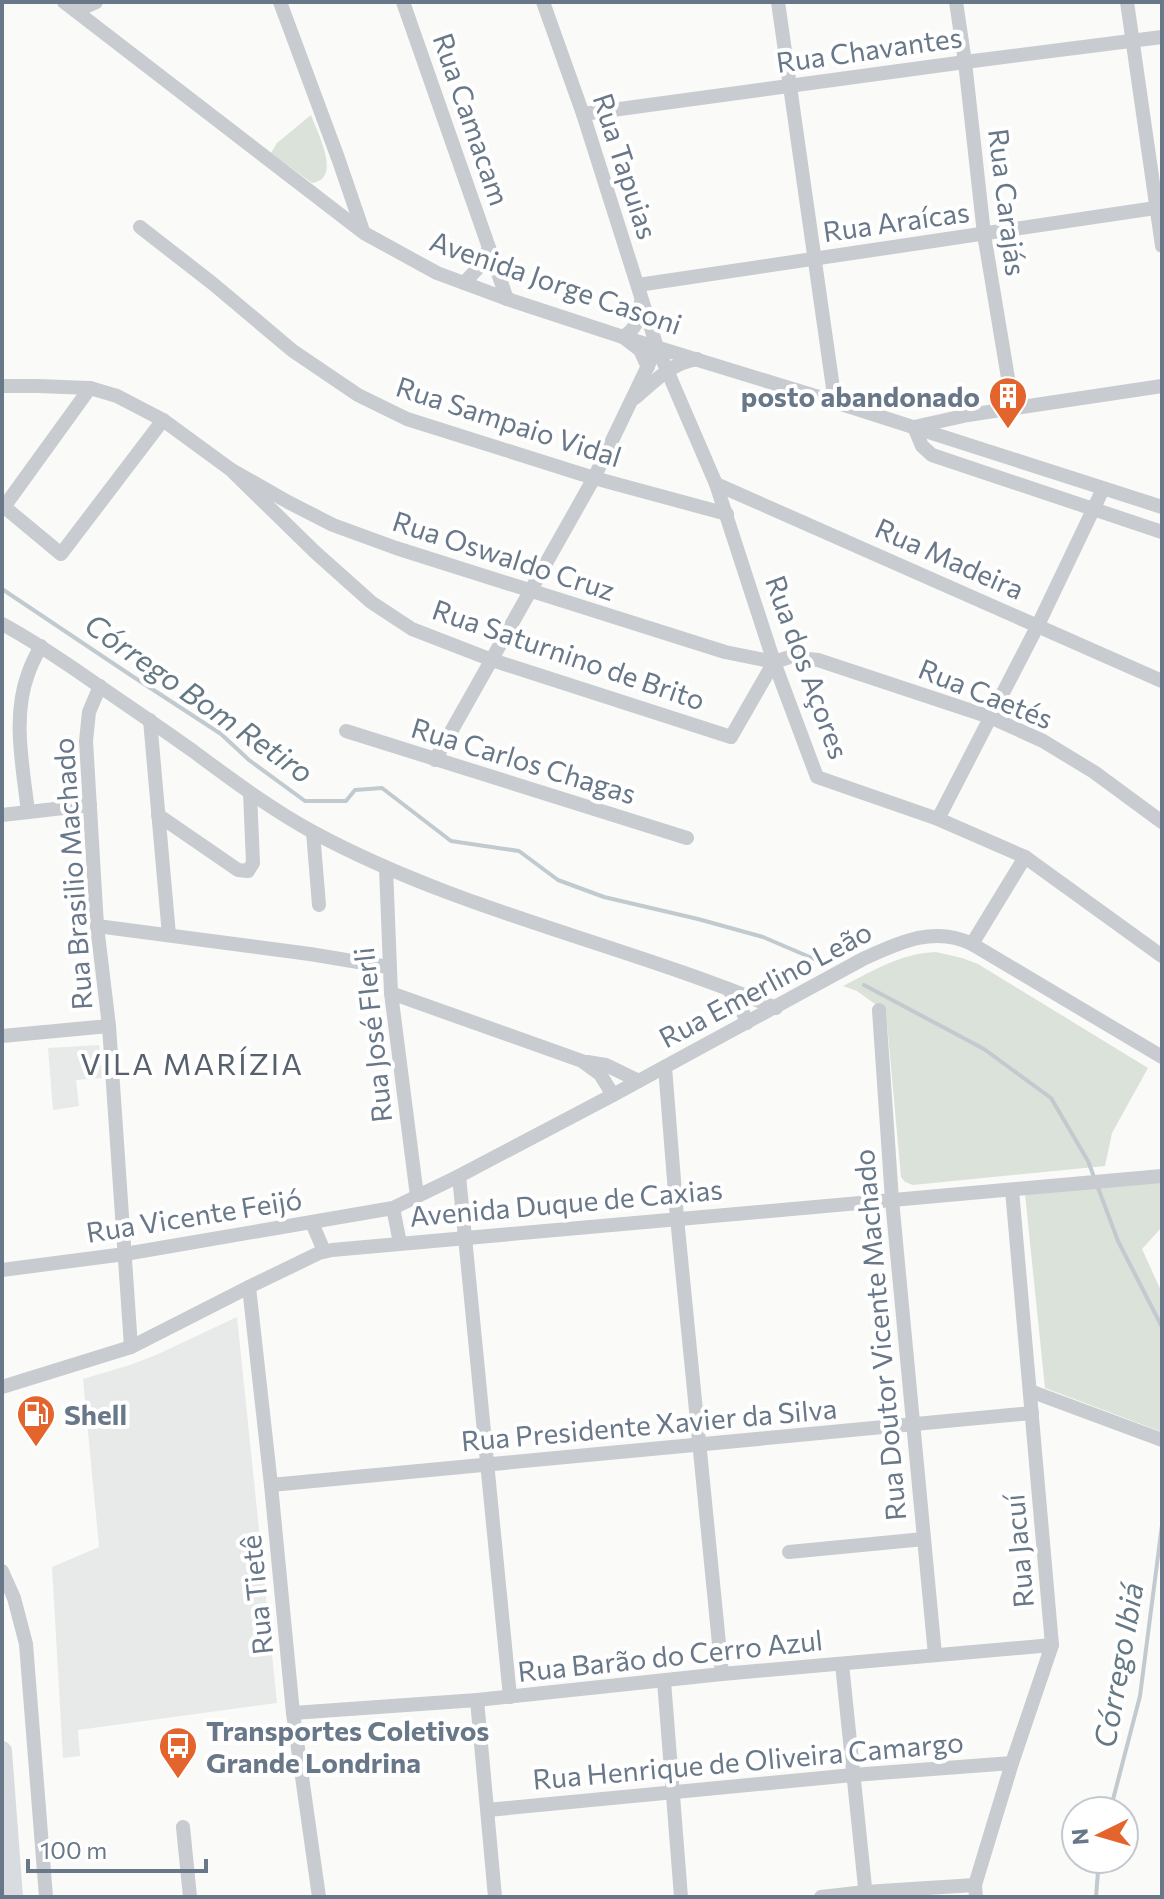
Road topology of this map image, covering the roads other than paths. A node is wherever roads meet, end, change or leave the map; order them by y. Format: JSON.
{"nodes":[{"id":1,"x":96,"y":2,"type":"edge"},
{"id":2,"x":280,"y":2,"type":"edge"},
{"id":3,"x":403,"y":2,"type":"edge"},
{"id":4,"x":543,"y":2,"type":"edge"},
{"id":5,"x":778,"y":2,"type":"edge"},
{"id":6,"x":956,"y":2,"type":"edge"},
{"id":7,"x":1127,"y":2,"type":"edge"},
{"id":8,"x":70,"y":7,"type":"edge"},
{"id":9,"x":1162,"y":37,"type":"edge"},
{"id":10,"x":1133,"y":42,"type":"junction"},
{"id":11,"x":965,"y":62,"type":"junction"},
{"id":12,"x":790,"y":87,"type":"junction"},
{"id":13,"x":583,"y":114,"type":"junction"},
{"id":14,"x":1160,"y":207,"type":"edge"},
{"id":15,"x":140,"y":227,"type":"dead end"},
{"id":16,"x":364,"y":233,"type":"junction"},
{"id":17,"x":984,"y":234,"type":"junction"},
{"id":18,"x":1162,"y":246,"type":"edge"},
{"id":19,"x":489,"y":248,"type":"junction"},
{"id":20,"x":814,"y":259,"type":"junction"},
{"id":21,"x":464,"y":283,"type":"junction"},
{"id":22,"x":640,"y":291,"type":"junction"},
{"id":23,"x":507,"y":299,"type":"junction"},
{"id":24,"x":623,"y":337,"type":"junction"},
{"id":25,"x":657,"y":347,"type":"junction"},
{"id":26,"x":697,"y":359,"type":"junction"},
{"id":27,"x":648,"y":367,"type":"junction"},
{"id":28,"x":667,"y":371,"type":"junction"},
{"id":29,"x":2,"y":386,"type":"edge"},
{"id":30,"x":1162,"y":386,"type":"edge"},
{"id":31,"x":90,"y":388,"type":"junction"},
{"id":32,"x":631,"y":401,"type":"junction"},
{"id":33,"x":835,"y":402,"type":"junction"},
{"id":34,"x":1013,"y":408,"type":"junction"},
{"id":35,"x":163,"y":420,"type":"junction"},
{"id":36,"x":914,"y":427,"type":"junction"},
{"id":37,"x":230,"y":469,"type":"junction"},
{"id":38,"x":594,"y":478,"type":"junction"},
{"id":39,"x":716,"y":484,"type":"junction"},
{"id":40,"x":1103,"y":489,"type":"junction"},
{"id":41,"x":3,"y":506,"type":"edge"},
{"id":42,"x":1162,"y":507,"type":"edge"},
{"id":43,"x":1094,"y":509,"type":"junction"},
{"id":44,"x":727,"y":514,"type":"junction"},
{"id":45,"x":1162,"y":532,"type":"edge"},
{"id":46,"x":531,"y":591,"type":"junction"},
{"id":47,"x":2,"y":624,"type":"edge"},
{"id":48,"x":1038,"y":625,"type":"junction"},
{"id":49,"x":41,"y":646,"type":"junction"},
{"id":50,"x":492,"y":660,"type":"junction"},
{"id":51,"x":774,"y":662,"type":"junction"},
{"id":52,"x":1162,"y":681,"type":"edge"},
{"id":53,"x":100,"y":686,"type":"junction"},
{"id":54,"x":990,"y":717,"type":"junction"},
{"id":55,"x":150,"y":720,"type":"junction"},
{"id":56,"x":346,"y":731,"type":"dead end"},
{"id":57,"x":435,"y":760,"type":"junction"},
{"id":58,"x":250,"y":793,"type":"junction"},
{"id":59,"x":90,"y":805,"type":"junction"},
{"id":60,"x":28,"y":812,"type":"junction"},
{"id":61,"x":2,"y":815,"type":"edge"},
{"id":62,"x":158,"y":815,"type":"junction"},
{"id":63,"x":938,"y":819,"type":"junction"},
{"id":64,"x":1162,"y":822,"type":"edge"},
{"id":65,"x":313,"y":832,"type":"junction"},
{"id":66,"x":687,"y":838,"type":"dead end"},
{"id":67,"x":1025,"y":857,"type":"junction"},
{"id":68,"x":386,"y":868,"type":"junction"},
{"id":69,"x":319,"y":905,"type":"dead end"},
{"id":70,"x":97,"y":926,"type":"junction"},
{"id":71,"x":169,"y":935,"type":"junction"},
{"id":72,"x":972,"y":944,"type":"junction"},
{"id":73,"x":1162,"y":956,"type":"edge"},
{"id":74,"x":388,"y":967,"type":"junction"},
{"id":75,"x":726,"y":987,"type":"junction"},
{"id":76,"x":391,"y":993,"type":"junction"},
{"id":77,"x":776,"y":1008,"type":"junction"},
{"id":78,"x":879,"y":1010,"type":"dead end"},
{"id":79,"x":747,"y":1023,"type":"junction"},
{"id":80,"x":109,"y":1026,"type":"junction"},
{"id":81,"x":2,"y":1036,"type":"edge"},
{"id":82,"x":1162,"y":1057,"type":"edge"},
{"id":83,"x":582,"y":1061,"type":"junction"},
{"id":84,"x":665,"y":1067,"type":"junction"},
{"id":85,"x":639,"y":1081,"type":"junction"},
{"id":86,"x":613,"y":1095,"type":"junction"},
{"id":87,"x":459,"y":1176,"type":"junction"},
{"id":88,"x":1162,"y":1176,"type":"edge"},
{"id":89,"x":1012,"y":1190,"type":"junction"},
{"id":90,"x":417,"y":1196,"type":"junction"},
{"id":91,"x":892,"y":1200,"type":"junction"},
{"id":92,"x":393,"y":1208,"type":"junction"},
{"id":93,"x":677,"y":1218,"type":"junction"},
{"id":94,"x":312,"y":1223,"type":"junction"},
{"id":95,"x":466,"y":1237,"type":"junction"},
{"id":96,"x":400,"y":1243,"type":"junction"},
{"id":97,"x":324,"y":1251,"type":"junction"},
{"id":98,"x":125,"y":1254,"type":"junction"},
{"id":99,"x":2,"y":1270,"type":"edge"},
{"id":100,"x":249,"y":1287,"type":"junction"},
{"id":101,"x":131,"y":1347,"type":"junction"},
{"id":102,"x":2,"y":1387,"type":"edge"},
{"id":103,"x":1030,"y":1391,"type":"junction"},
{"id":104,"x":1032,"y":1413,"type":"junction"},
{"id":105,"x":914,"y":1425,"type":"junction"},
{"id":106,"x":1162,"y":1440,"type":"edge"},
{"id":107,"x":701,"y":1446,"type":"junction"},
{"id":108,"x":487,"y":1465,"type":"junction"},
{"id":109,"x":271,"y":1485,"type":"junction"},
{"id":110,"x":924,"y":1539,"type":"junction"},
{"id":111,"x":789,"y":1552,"type":"dead end"},
{"id":112,"x":2,"y":1571,"type":"edge"},
{"id":113,"x":1052,"y":1645,"type":"junction"},
{"id":114,"x":935,"y":1655,"type":"junction"},
{"id":115,"x":842,"y":1664,"type":"junction"},
{"id":116,"x":722,"y":1674,"type":"junction"},
{"id":117,"x":664,"y":1681,"type":"junction"},
{"id":118,"x":510,"y":1697,"type":"junction"},
{"id":119,"x":477,"y":1700,"type":"junction"},
{"id":120,"x":293,"y":1713,"type":"junction"},
{"id":121,"x":2,"y":1751,"type":"edge"},
{"id":122,"x":1012,"y":1763,"type":"junction"},
{"id":123,"x":853,"y":1775,"type":"junction"},
{"id":124,"x":673,"y":1793,"type":"junction"},
{"id":125,"x":488,"y":1810,"type":"junction"},
{"id":126,"x":183,"y":1827,"type":"dead end"},
{"id":127,"x":976,"y":1891,"type":"edge"},
{"id":128,"x":865,"y":1895,"type":"edge"},
{"id":129,"x":13,"y":1897,"type":"edge"},
{"id":130,"x":46,"y":1897,"type":"edge"},
{"id":131,"x":190,"y":1897,"type":"edge"},
{"id":132,"x":319,"y":1897,"type":"edge"},
{"id":133,"x":495,"y":1897,"type":"edge"},
{"id":134,"x":681,"y":1897,"type":"edge"},
{"id":135,"x":821,"y":1897,"type":"edge"}],
"edges":[{"from":1,"to":8,"type":"street"},
{"from":2,"to":16,"type":"street"},
{"from":3,"to":19,"type":"street","name":"Rua Camacam"},
{"from":4,"to":13,"type":"street","name":"Rua Tapuias"},
{"from":5,"to":12,"type":"street"},
{"from":6,"to":11,"type":"street","name":"Rua Carajás"},
{"from":7,"to":10,"type":"street"},
{"from":8,"to":16,"type":"street","name":"Avenida Jorge Casoni"},
{"from":9,"to":10,"type":"street","name":"Rua Chavantes"},
{"from":10,"to":11,"type":"street","name":"Rua Chavantes"},
{"from":10,"to":14,"type":"street"},
{"from":11,"to":12,"type":"street","name":"Rua Chavantes"},
{"from":11,"to":17,"type":"street","name":"Rua Carajás"},
{"from":12,"to":13,"type":"street","name":"Rua Chavantes"},
{"from":12,"to":20,"type":"street"},
{"from":13,"to":22,"type":"street","name":"Rua Tapuias"},
{"from":14,"to":17,"type":"street","name":"Rua Araícas"},
{"from":14,"to":18,"type":"street"},
{"from":15,"to":38,"type":"street","name":"Rua Sampaio Vidal"},
{"from":16,"to":21,"type":"street","name":"Avenida Jorge Casoni"},
{"from":17,"to":20,"type":"street","name":"Rua Araícas"},
{"from":17,"to":34,"type":"street","name":"Rua Carajás"},
{"from":19,"to":21,"type":"street"},
{"from":19,"to":23,"type":"street","name":"Rua Camacam"},
{"from":20,"to":22,"type":"street","name":"Rua Araícas"},
{"from":20,"to":33,"type":"street"},
{"from":21,"to":23,"type":"street","name":"Avenida Jorge Casoni"},
{"from":22,"to":24,"type":"street"},
{"from":22,"to":25,"type":"street","name":"Rua Tapuias"},
{"from":23,"to":24,"type":"street","name":"Avenida Jorge Casoni"},
{"from":24,"to":25,"type":"street","name":"Avenida Jorge Casoni"},
{"from":24,"to":27,"type":"street"},
{"from":25,"to":26,"type":"street","name":"Avenida Jorge Casoni"},
{"from":25,"to":27,"type":"street"},
{"from":25,"to":28,"type":"street","name":"Rua dos Açores"},
{"from":26,"to":28,"type":"street"},
{"from":26,"to":33,"type":"street","name":"Avenida Jorge Casoni"},
{"from":27,"to":32,"type":"street"},
{"from":28,"to":32,"type":"street"},
{"from":28,"to":39,"type":"street","name":"Rua dos Açores"},
{"from":29,"to":31,"type":"street","name":"Rua Saturnino de Brito"},
{"from":30,"to":34,"type":"street"},
{"from":31,"to":35,"type":"street","name":"Rua Saturnino de Brito"},
{"from":31,"to":41,"type":"street"},
{"from":32,"to":38,"type":"street"},
{"from":33,"to":36,"type":"street","name":"Avenida Jorge Casoni"},
{"from":34,"to":36,"type":"street"},
{"from":35,"to":37,"type":"street","name":"Rua Saturnino de Brito"},
{"from":35,"to":41,"type":"street"},
{"from":36,"to":40,"type":"street","name":"Avenida Jorge Casoni"},
{"from":36,"to":43,"type":"street"},
{"from":37,"to":46,"type":"street","name":"Rua Oswaldo Cruz"},
{"from":37,"to":50,"type":"street","name":"Rua Saturnino de Brito"},
{"from":38,"to":44,"type":"street","name":"Rua Sampaio Vidal"},
{"from":38,"to":46,"type":"street"},
{"from":39,"to":44,"type":"street","name":"Rua dos Açores"},
{"from":39,"to":48,"type":"street","name":"Rua Madeira"},
{"from":40,"to":42,"type":"street","name":"Avenida Jorge Casoni"},
{"from":40,"to":43,"type":"street"},
{"from":43,"to":45,"type":"street"},
{"from":43,"to":48,"type":"street"},
{"from":44,"to":51,"type":"street","name":"Rua dos Açores"},
{"from":46,"to":50,"type":"street"},
{"from":46,"to":51,"type":"street","name":"Rua Oswaldo Cruz"},
{"from":47,"to":49,"type":"street"},
{"from":48,"to":52,"type":"street","name":"Rua Madeira"},
{"from":48,"to":54,"type":"street"},
{"from":49,"to":53,"type":"street"},
{"from":49,"to":60,"type":"street"},
{"from":50,"to":51,"type":"street","name":"Rua Saturnino de Brito"},
{"from":50,"to":57,"type":"street"},
{"from":51,"to":54,"type":"street","name":"Rua Caetés"},
{"from":51,"to":63,"type":"street","name":"Rua dos Açores"},
{"from":53,"to":55,"type":"street"},
{"from":53,"to":59,"type":"street","name":"Rua Brasilio Machado"},
{"from":54,"to":63,"type":"street"},
{"from":54,"to":64,"type":"street","name":"Rua Caetés"},
{"from":55,"to":58,"type":"street"},
{"from":55,"to":62,"type":"street"},
{"from":56,"to":57,"type":"street","name":"Rua Carlos Chagas"},
{"from":57,"to":66,"type":"street","name":"Rua Carlos Chagas"},
{"from":58,"to":62,"type":"street"},
{"from":58,"to":65,"type":"street"},
{"from":59,"to":60,"type":"street"},
{"from":59,"to":70,"type":"street","name":"Rua Brasilio Machado"},
{"from":60,"to":61,"type":"street"},
{"from":62,"to":71,"type":"street"},
{"from":63,"to":67,"type":"street","name":"Rua dos Açores"},
{"from":65,"to":68,"type":"street"},
{"from":65,"to":69,"type":"street"},
{"from":67,"to":72,"type":"street"},
{"from":67,"to":73,"type":"street","name":"Rua dos Açores"},
{"from":68,"to":74,"type":"street","name":"Rua José FIerli"},
{"from":68,"to":75,"type":"street"},
{"from":70,"to":71,"type":"street"},
{"from":70,"to":80,"type":"street","name":"Rua Brasilio Machado"},
{"from":71,"to":74,"type":"street"},
{"from":72,"to":77,"type":"street","name":"Rua Emerlino Leão"},
{"from":72,"to":82,"type":"street","name":"Rua Emerlino Leão"},
{"from":74,"to":76,"type":"street","name":"Rua José FIerli"},
{"from":75,"to":77,"type":"street"},
{"from":75,"to":79,"type":"street"},
{"from":76,"to":83,"type":"street"},
{"from":76,"to":90,"type":"street","name":"Rua José FIerli"},
{"from":77,"to":79,"type":"street","name":"Rua Emerlino Leão"},
{"from":78,"to":91,"type":"street","name":"Rua Doutor Vicente Machado"},
{"from":79,"to":84,"type":"street","name":"Rua Emerlino Leão"},
{"from":80,"to":81,"type":"street"},
{"from":80,"to":98,"type":"street","name":"Rua Brasilio Machado"},
{"from":83,"to":85,"type":"street"},
{"from":83,"to":86,"type":"street"},
{"from":84,"to":85,"type":"street","name":"Rua Emerlino Leão"},
{"from":84,"to":93,"type":"street"},
{"from":85,"to":86,"type":"street","name":"Rua Emerlino Leão"},
{"from":86,"to":87,"type":"street","name":"Rua Emerlino Leão"},
{"from":87,"to":90,"type":"street","name":"Rua Emerlino Leão"},
{"from":87,"to":95,"type":"street"},
{"from":88,"to":89,"type":"street","name":"Avenida Duque de Caxias"},
{"from":89,"to":91,"type":"street","name":"Avenida Duque de Caxias"},
{"from":89,"to":103,"type":"street","name":"Rua Jacuí"},
{"from":90,"to":92,"type":"street","name":"Rua Emerlino Leão"},
{"from":91,"to":93,"type":"street","name":"Avenida Duque de Caxias"},
{"from":91,"to":105,"type":"street","name":"Rua Doutor Vicente Machado"},
{"from":92,"to":94,"type":"street","name":"Rua Vicente Feijó"},
{"from":92,"to":96,"type":"street"},
{"from":93,"to":95,"type":"street","name":"Avenida Duque de Caxias"},
{"from":93,"to":107,"type":"street"},
{"from":94,"to":97,"type":"street"},
{"from":94,"to":98,"type":"street","name":"Rua Vicente Feijó"},
{"from":95,"to":96,"type":"street","name":"Avenida Duque de Caxias"},
{"from":95,"to":108,"type":"street"},
{"from":96,"to":97,"type":"street","name":"Avenida Duque de Caxias"},
{"from":97,"to":100,"type":"street","name":"Avenida Duque de Caxias"},
{"from":98,"to":99,"type":"street","name":"Rua Vicente Feijó"},
{"from":98,"to":101,"type":"street","name":"Rua Brasilio Machado"},
{"from":100,"to":101,"type":"street","name":"Avenida Duque de Caxias"},
{"from":100,"to":109,"type":"street","name":"Rua Tietê"},
{"from":101,"to":102,"type":"street","name":"Avenida Duque de Caxias"},
{"from":103,"to":104,"type":"street","name":"Rua Jacuí"},
{"from":103,"to":106,"type":"street"},
{"from":104,"to":105,"type":"street","name":"Rua Presidente Xavier da Silva"},
{"from":104,"to":113,"type":"street","name":"Rua Jacuí"},
{"from":105,"to":107,"type":"street","name":"Rua Presidente Xavier da Silva"},
{"from":105,"to":110,"type":"street","name":"Rua Doutor Vicente Machado"},
{"from":107,"to":108,"type":"street","name":"Rua Presidente Xavier da Silva"},
{"from":107,"to":116,"type":"street"},
{"from":108,"to":109,"type":"street","name":"Rua Presidente Xavier da Silva"},
{"from":108,"to":118,"type":"street"},
{"from":109,"to":120,"type":"street","name":"Rua Tietê"},
{"from":110,"to":111,"type":"street"},
{"from":110,"to":114,"type":"street","name":"Rua Doutor Vicente Machado"},
{"from":112,"to":130,"type":"street"},
{"from":113,"to":114,"type":"street","name":"Rua Barão do Cerro Azul"},
{"from":113,"to":122,"type":"street","name":"Rua Jacuí"},
{"from":114,"to":115,"type":"street","name":"Rua Barão do Cerro Azul"},
{"from":115,"to":116,"type":"street","name":"Rua Barão do Cerro Azul"},
{"from":115,"to":123,"type":"street"},
{"from":116,"to":117,"type":"street","name":"Rua Barão do Cerro Azul"},
{"from":117,"to":118,"type":"street","name":"Rua Barão do Cerro Azul"},
{"from":117,"to":124,"type":"street"},
{"from":118,"to":119,"type":"street","name":"Rua Barão do Cerro Azul"},
{"from":119,"to":120,"type":"street","name":"Rua Barão do Cerro Azul"},
{"from":119,"to":125,"type":"street"},
{"from":120,"to":132,"type":"street","name":"Rua Tietê"},
{"from":121,"to":129,"type":"highway"},
{"from":122,"to":123,"type":"street","name":"Rua Henrique de Oliveira Camargo"},
{"from":122,"to":127,"type":"street","name":"Rua Jacuí"},
{"from":123,"to":124,"type":"street","name":"Rua Henrique de Oliveira Camargo"},
{"from":123,"to":128,"type":"street"},
{"from":124,"to":125,"type":"street","name":"Rua Henrique de Oliveira Camargo"},
{"from":124,"to":134,"type":"street"},
{"from":125,"to":133,"type":"street"},
{"from":126,"to":131,"type":"street"},
{"from":127,"to":128,"type":"street"},
{"from":128,"to":135,"type":"street"}]}
